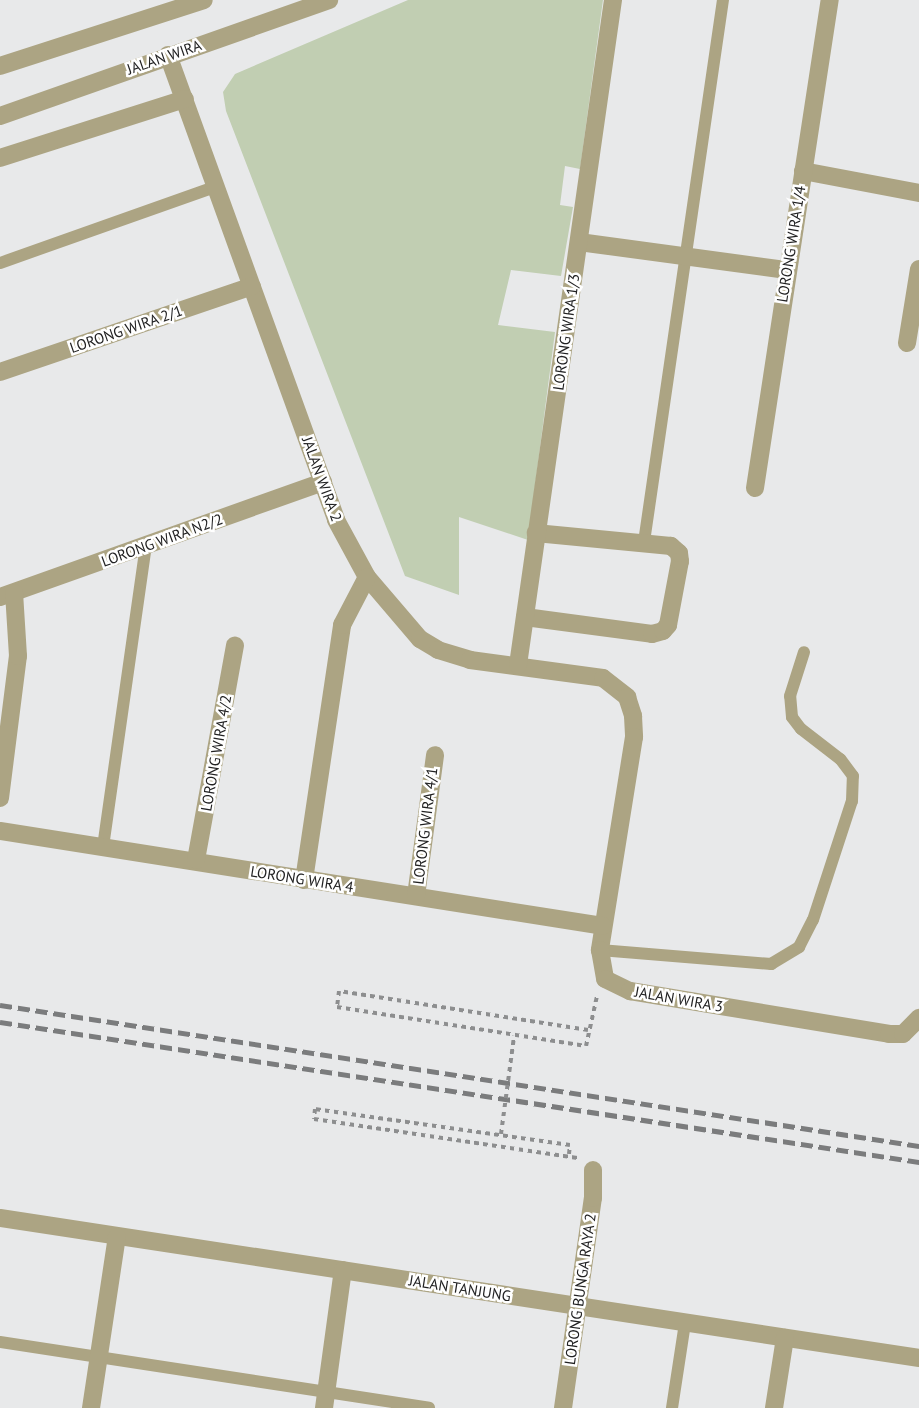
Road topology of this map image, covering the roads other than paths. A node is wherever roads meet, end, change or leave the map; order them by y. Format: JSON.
{"nodes":[{"id":1,"x":204,"y":0,"type":"edge"},
{"id":2,"x":328,"y":0,"type":"edge"},
{"id":3,"x":613,"y":0,"type":"edge"},
{"id":4,"x":723,"y":0,"type":"edge"},
{"id":5,"x":830,"y":0,"type":"edge"},
{"id":6,"x":168,"y":56,"type":"junction"},
{"id":7,"x":0,"y":66,"type":"edge"},
{"id":8,"x":185,"y":99,"type":"junction"},
{"id":9,"x":0,"y":116,"type":"edge"},
{"id":10,"x":0,"y":158,"type":"edge"},
{"id":11,"x":803,"y":171,"type":"junction"},
{"id":12,"x":217,"y":186,"type":"junction"},
{"id":13,"x":919,"y":193,"type":"edge"},
{"id":14,"x":579,"y":242,"type":"junction"},
{"id":15,"x":685,"y":257,"type":"junction"},
{"id":16,"x":0,"y":263,"type":"edge"},
{"id":17,"x":919,"y":269,"type":"edge"},
{"id":18,"x":787,"y":270,"type":"junction"},
{"id":19,"x":252,"y":286,"type":"junction"},
{"id":20,"x":908,"y":343,"type":"dead end"},
{"id":21,"x":0,"y":372,"type":"edge"},
{"id":22,"x":322,"y":482,"type":"junction"},
{"id":23,"x":755,"y":488,"type":"dead end"},
{"id":24,"x":536,"y":533,"type":"junction"},
{"id":25,"x":644,"y":542,"type":"junction"},
{"id":26,"x":146,"y":546,"type":"junction"},
{"id":27,"x":367,"y":577,"type":"junction"},
{"id":28,"x":7,"y":595,"type":"edge"},
{"id":29,"x":525,"y":616,"type":"junction"},
{"id":30,"x":235,"y":646,"type":"dead end"},
{"id":31,"x":804,"y":652,"type":"dead end"},
{"id":32,"x":519,"y":665,"type":"junction"},
{"id":33,"x":6,"y":721,"type":"edge"},
{"id":34,"x":634,"y":737,"type":"joint"},
{"id":35,"x":435,"y":755,"type":"dead end"},
{"id":36,"x":0,"y":798,"type":"edge"},
{"id":37,"x":0,"y":831,"type":"edge"},
{"id":38,"x":103,"y":847,"type":"junction"},
{"id":39,"x":196,"y":861,"type":"junction"},
{"id":40,"x":304,"y":880,"type":"junction"},
{"id":41,"x":416,"y":896,"type":"junction"},
{"id":42,"x":603,"y":926,"type":"junction"},
{"id":43,"x":600,"y":950,"type":"junction"},
{"id":44,"x":919,"y":1018,"type":"edge"},
{"id":45,"x":592,"y":1170,"type":"dead end"},
{"id":46,"x":0,"y":1218,"type":"edge"},
{"id":47,"x":117,"y":1237,"type":"junction"},
{"id":48,"x":343,"y":1270,"type":"junction"},
{"id":49,"x":578,"y":1306,"type":"junction"},
{"id":50,"x":685,"y":1323,"type":"junction"},
{"id":51,"x":785,"y":1338,"type":"junction"},
{"id":52,"x":0,"y":1342,"type":"edge"},
{"id":53,"x":99,"y":1356,"type":"junction"},
{"id":54,"x":919,"y":1358,"type":"edge"},
{"id":55,"x":325,"y":1400,"type":"edge"},
{"id":56,"x":91,"y":1408,"type":"edge"},
{"id":57,"x":429,"y":1408,"type":"edge"},
{"id":58,"x":563,"y":1408,"type":"edge"},
{"id":59,"x":672,"y":1408,"type":"edge"},
{"id":60,"x":774,"y":1408,"type":"edge"}],
"edges":[{"from":1,"to":7,"type":"street"},
{"from":2,"to":6,"type":"street","name":"JALAN WIRA"},
{"from":3,"to":14,"type":"street","name":"LORONG WIRA 1/3"},
{"from":4,"to":15,"type":"lane"},
{"from":5,"to":11,"type":"street","name":"LORONG WIRA 1/4"},
{"from":6,"to":8,"type":"street","name":"JALAN WIRA 2"},
{"from":6,"to":9,"type":"street","name":"JALAN WIRA"},
{"from":8,"to":10,"type":"street"},
{"from":8,"to":12,"type":"street","name":"JALAN WIRA 2"},
{"from":11,"to":13,"type":"street"},
{"from":11,"to":18,"type":"street","name":"LORONG WIRA 1/4"},
{"from":12,"to":16,"type":"lane"},
{"from":12,"to":19,"type":"street","name":"JALAN WIRA 2"},
{"from":14,"to":15,"type":"street"},
{"from":14,"to":24,"type":"street","name":"LORONG WIRA 1/3"},
{"from":15,"to":18,"type":"street"},
{"from":15,"to":25,"type":"lane"},
{"from":17,"to":20,"type":"street"},
{"from":18,"to":23,"type":"street","name":"LORONG WIRA 1/4"},
{"from":19,"to":21,"type":"street","name":"LORONG WIRA 2/1"},
{"from":19,"to":22,"type":"street","name":"JALAN WIRA 2"},
{"from":22,"to":26,"type":"street","name":"LORONG WIRA N2/2"},
{"from":22,"to":27,"type":"street","name":"JALAN WIRA 2"},
{"from":24,"to":25,"type":"street"},
{"from":24,"to":29,"type":"street","name":"LORONG WIRA 1/3"},
{"from":25,"to":29,"type":"street"},
{"from":26,"to":28,"type":"street","name":"LORONG WIRA N2/2"},
{"from":26,"to":38,"type":"lane"},
{"from":27,"to":32,"type":"street","name":"JALAN WIRA 2"},
{"from":27,"to":40,"type":"street"},
{"from":28,"to":33,"type":"street"},
{"from":29,"to":32,"type":"street","name":"LORONG WIRA 1/3"},
{"from":30,"to":39,"type":"street","name":"LORONG WIRA 4/2"},
{"from":31,"to":43,"type":"lane"},
{"from":32,"to":34,"type":"street","name":"JALAN WIRA 2"},
{"from":33,"to":36,"type":"street"},
{"from":34,"to":42,"type":"street","name":"JALAN WIRA 3"},
{"from":35,"to":41,"type":"street","name":"LORONG WIRA 4/1"},
{"from":37,"to":38,"type":"street","name":"LORONG WIRA 4"},
{"from":38,"to":39,"type":"street","name":"LORONG WIRA 4"},
{"from":39,"to":40,"type":"street","name":"LORONG WIRA 4"},
{"from":40,"to":41,"type":"street","name":"LORONG WIRA 4"},
{"from":41,"to":42,"type":"street","name":"LORONG WIRA 4"},
{"from":42,"to":43,"type":"street","name":"JALAN WIRA 3"},
{"from":43,"to":44,"type":"street","name":"JALAN WIRA 3"},
{"from":45,"to":49,"type":"street","name":"LORONG BUNGA RAYA 2"},
{"from":46,"to":47,"type":"street","name":"JALAN TANJUNG"},
{"from":47,"to":48,"type":"street","name":"JALAN TANJUNG"},
{"from":47,"to":53,"type":"street"},
{"from":48,"to":49,"type":"street","name":"JALAN TANJUNG"},
{"from":48,"to":55,"type":"street"},
{"from":49,"to":50,"type":"street","name":"JALAN TANJUNG"},
{"from":49,"to":58,"type":"street","name":"LORONG BUNGA RAYA 2"},
{"from":50,"to":51,"type":"street","name":"JALAN TANJUNG"},
{"from":50,"to":59,"type":"lane"},
{"from":51,"to":54,"type":"street","name":"JALAN TANJUNG"},
{"from":51,"to":60,"type":"street"},
{"from":52,"to":53,"type":"lane"},
{"from":53,"to":55,"type":"lane"},
{"from":53,"to":56,"type":"street"},
{"from":55,"to":57,"type":"lane"}]}
